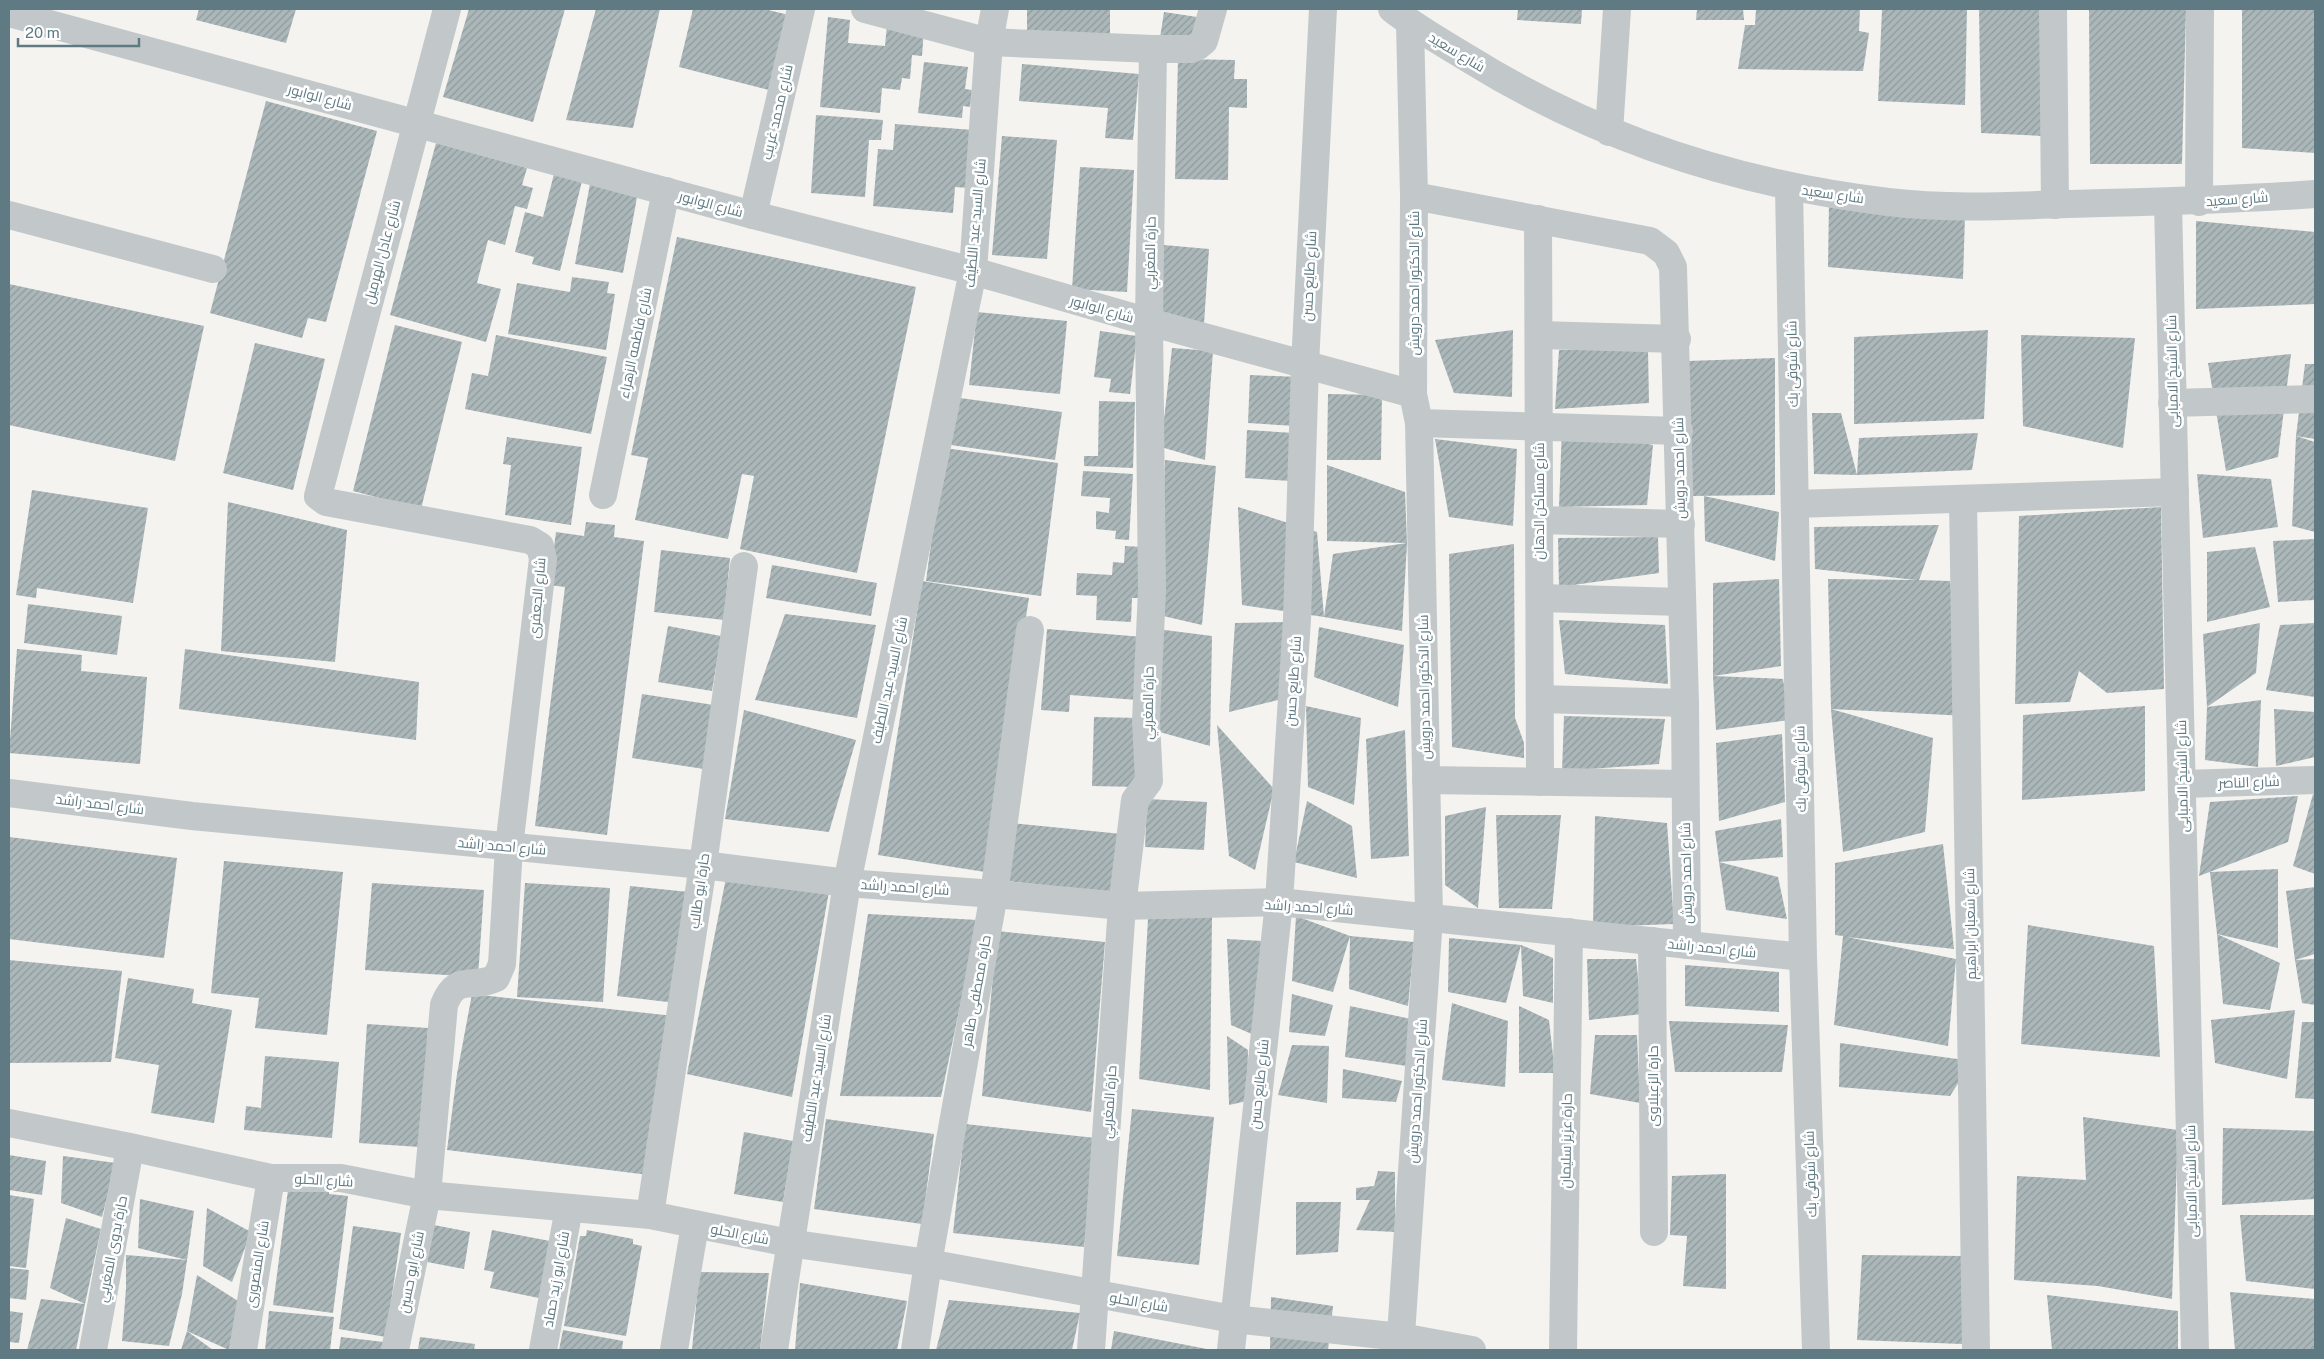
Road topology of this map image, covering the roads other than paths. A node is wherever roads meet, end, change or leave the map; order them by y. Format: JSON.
{"nodes":[{"id":1,"x":447,"y":9,"type":"edge"},
{"id":2,"x":801,"y":9,"type":"edge"},
{"id":3,"x":864,"y":9,"type":"edge"},
{"id":4,"x":995,"y":9,"type":"edge"},
{"id":5,"x":1213,"y":9,"type":"edge"},
{"id":6,"x":1323,"y":9,"type":"edge"},
{"id":7,"x":1617,"y":9,"type":"edge"},
{"id":8,"x":2053,"y":9,"type":"edge"},
{"id":9,"x":2200,"y":9,"type":"edge"},
{"id":10,"x":9,"y":13,"type":"edge"},
{"id":11,"x":1401,"y":16,"type":"edge"},
{"id":12,"x":990,"y":42,"type":"junction"},
{"id":13,"x":1153,"y":49,"type":"junction"},
{"id":14,"x":417,"y":124,"type":"junction"},
{"id":15,"x":1609,"y":132,"type":"junction"},
{"id":16,"x":1789,"y":187,"type":"junction"},
{"id":17,"x":666,"y":191,"type":"junction"},
{"id":18,"x":2315,"y":194,"type":"edge"},
{"id":19,"x":1414,"y":196,"type":"junction"},
{"id":20,"x":2168,"y":202,"type":"junction"},
{"id":21,"x":2199,"y":202,"type":"junction"},
{"id":22,"x":2055,"y":205,"type":"junction"},
{"id":23,"x":9,"y":214,"type":"edge"},
{"id":24,"x":753,"y":215,"type":"junction"},
{"id":25,"x":1538,"y":219,"type":"junction"},
{"id":26,"x":213,"y":269,"type":"dead end"},
{"id":27,"x":973,"y":271,"type":"junction"},
{"id":28,"x":1149,"y":322,"type":"junction"},
{"id":29,"x":1539,"y":335,"type":"junction"},
{"id":30,"x":1677,"y":339,"type":"junction"},
{"id":31,"x":1304,"y":365,"type":"junction"},
{"id":32,"x":1413,"y":394,"type":"junction"},
{"id":33,"x":2315,"y":399,"type":"edge"},
{"id":34,"x":2172,"y":403,"type":"junction"},
{"id":35,"x":1419,"y":423,"type":"junction"},
{"id":36,"x":1539,"y":427,"type":"junction"},
{"id":37,"x":1679,"y":431,"type":"junction"},
{"id":38,"x":2175,"y":492,"type":"junction"},
{"id":39,"x":603,"y":495,"type":"dead end"},
{"id":40,"x":318,"y":496,"type":"joint"},
{"id":41,"x":1963,"y":499,"type":"junction"},
{"id":42,"x":1795,"y":504,"type":"junction"},
{"id":43,"x":1539,"y":520,"type":"junction"},
{"id":44,"x":1681,"y":524,"type":"junction"},
{"id":45,"x":744,"y":566,"type":"dead end"},
{"id":46,"x":1540,"y":598,"type":"junction"},
{"id":47,"x":1682,"y":602,"type":"junction"},
{"id":48,"x":1030,"y":630,"type":"dead end"},
{"id":49,"x":1540,"y":699,"type":"junction"},
{"id":50,"x":1685,"y":703,"type":"junction"},
{"id":51,"x":1426,"y":780,"type":"junction"},
{"id":52,"x":2315,"y":780,"type":"edge"},
{"id":53,"x":1540,"y":782,"type":"junction"},
{"id":54,"x":1685,"y":784,"type":"junction"},
{"id":55,"x":2182,"y":784,"type":"junction"},
{"id":56,"x":9,"y":793,"type":"edge"},
{"id":57,"x":508,"y":847,"type":"junction"},
{"id":58,"x":703,"y":865,"type":"junction"},
{"id":59,"x":847,"y":883,"type":"junction"},
{"id":60,"x":994,"y":894,"type":"junction"},
{"id":61,"x":1279,"y":902,"type":"junction"},
{"id":62,"x":1122,"y":906,"type":"junction"},
{"id":63,"x":1429,"y":917,"type":"junction"},
{"id":64,"x":1569,"y":932,"type":"junction"},
{"id":65,"x":1652,"y":941,"type":"junction"},
{"id":66,"x":1687,"y":945,"type":"junction"},
{"id":67,"x":1803,"y":957,"type":"junction"},
{"id":68,"x":9,"y":1123,"type":"edge"},
{"id":69,"x":130,"y":1148,"type":"junction"},
{"id":70,"x":271,"y":1178,"type":"junction"},
{"id":71,"x":427,"y":1194,"type":"junction"},
{"id":72,"x":569,"y":1208,"type":"junction"},
{"id":73,"x":650,"y":1215,"type":"junction"},
{"id":74,"x":695,"y":1225,"type":"junction"},
{"id":75,"x":1654,"y":1232,"type":"dead end"},
{"id":76,"x":789,"y":1243,"type":"junction"},
{"id":77,"x":928,"y":1263,"type":"junction"},
{"id":78,"x":1096,"y":1294,"type":"junction"},
{"id":79,"x":1233,"y":1319,"type":"junction"},
{"id":80,"x":1400,"y":1343,"type":"edge"},
{"id":81,"x":93,"y":1350,"type":"edge"},
{"id":82,"x":243,"y":1350,"type":"edge"},
{"id":83,"x":395,"y":1350,"type":"edge"},
{"id":84,"x":543,"y":1350,"type":"edge"},
{"id":85,"x":674,"y":1350,"type":"edge"},
{"id":86,"x":774,"y":1350,"type":"edge"},
{"id":87,"x":915,"y":1350,"type":"edge"},
{"id":88,"x":1091,"y":1350,"type":"edge"},
{"id":89,"x":1231,"y":1350,"type":"edge"},
{"id":90,"x":1472,"y":1350,"type":"edge"},
{"id":91,"x":1563,"y":1350,"type":"edge"},
{"id":92,"x":1816,"y":1350,"type":"edge"},
{"id":93,"x":1976,"y":1350,"type":"edge"},
{"id":94,"x":2195,"y":1350,"type":"edge"}],
"edges":[{"from":1,"to":14,"type":"street","name":"شارع عادل الهرميل"},
{"from":2,"to":24,"type":"street","name":"شارع محمد غريب"},
{"from":3,"to":12,"type":"street"},
{"from":4,"to":12,"type":"street","name":"شارع السيد عبد اللطيف"},
{"from":5,"to":13,"type":"street"},
{"from":6,"to":31,"type":"street","name":"شارع طايع حسن"},
{"from":7,"to":15,"type":"street"},
{"from":8,"to":22,"type":"street"},
{"from":9,"to":21,"type":"street"},
{"from":10,"to":14,"type":"street","name":"شارع الوابور"},
{"from":11,"to":15,"type":"street","name":"شارع سعيد"},
{"from":11,"to":19,"type":"street","name":"شارع الدكتور احمد درويش"},
{"from":12,"to":13,"type":"street"},
{"from":12,"to":27,"type":"street","name":"شارع السيد عبد اللطيف"},
{"from":13,"to":28,"type":"street","name":"حارة المغربي"},
{"from":14,"to":17,"type":"street","name":"شارع الوابور"},
{"from":14,"to":40,"type":"street","name":"شارع عادل الهرميل"},
{"from":15,"to":16,"type":"street","name":"شارع سعيد"},
{"from":16,"to":22,"type":"street","name":"شارع سعيد"},
{"from":16,"to":42,"type":"street","name":"شارع شوقى بك"},
{"from":17,"to":24,"type":"street","name":"شارع الوابور"},
{"from":17,"to":39,"type":"street","name":"شارع فاطمه الزهراء"},
{"from":18,"to":21,"type":"street","name":"شارع سعيد"},
{"from":19,"to":25,"type":"street","name":"شارع احمد درويش"},
{"from":19,"to":32,"type":"street","name":"شارع الدكتور احمد درويش"},
{"from":20,"to":21,"type":"street","name":"شارع سعيد"},
{"from":20,"to":22,"type":"street","name":"شارع سعيد"},
{"from":20,"to":34,"type":"street","name":"شارع الشيخ الامبابى"},
{"from":23,"to":26,"type":"street"},
{"from":24,"to":27,"type":"street","name":"شارع الوابور"},
{"from":25,"to":29,"type":"street","name":"شارع مساكن الدهان"},
{"from":25,"to":30,"type":"street","name":"شارع احمد درويش"},
{"from":27,"to":28,"type":"street","name":"شارع الوابور"},
{"from":27,"to":59,"type":"street","name":"شارع السيد عبد اللطيف"},
{"from":28,"to":31,"type":"street","name":"شارع الوابور"},
{"from":28,"to":62,"type":"street","name":"حارة المغربي"},
{"from":29,"to":30,"type":"street"},
{"from":29,"to":36,"type":"street","name":"شارع مساكن الدهان"},
{"from":30,"to":37,"type":"street","name":"شارع احمد درويش"},
{"from":31,"to":32,"type":"street","name":"شارع الوابور"},
{"from":31,"to":61,"type":"street","name":"شارع طايع حسن"},
{"from":32,"to":35,"type":"street","name":"شارع الدكتور احمد درويش"},
{"from":33,"to":34,"type":"street"},
{"from":34,"to":38,"type":"street","name":"شارع الشيخ الامبابى"},
{"from":35,"to":36,"type":"street"},
{"from":35,"to":51,"type":"street","name":"شارع الدكتور احمد درويش"},
{"from":36,"to":37,"type":"street"},
{"from":36,"to":43,"type":"street","name":"شارع مساكن الدهان"},
{"from":37,"to":44,"type":"street","name":"شارع احمد درويش"},
{"from":38,"to":41,"type":"street"},
{"from":38,"to":55,"type":"street","name":"شارع الشيخ الامبابى"},
{"from":40,"to":57,"type":"street","name":"شارع الجعفرى"},
{"from":41,"to":42,"type":"street"},
{"from":41,"to":93,"type":"street","name":"شارع شعبان ابراهيم"},
{"from":42,"to":67,"type":"street","name":"شارع شوقى بك"},
{"from":43,"to":44,"type":"street"},
{"from":43,"to":46,"type":"street","name":"شارع مساكن الدهان"},
{"from":44,"to":47,"type":"street","name":"شارع احمد درويش"},
{"from":45,"to":58,"type":"street","name":"حارة ابو طالب"},
{"from":46,"to":47,"type":"street"},
{"from":46,"to":49,"type":"street","name":"شارع مساكن الدهان"},
{"from":47,"to":50,"type":"street","name":"شارع احمد درويش"},
{"from":48,"to":60,"type":"street","name":"حارة مصطفى طاهر"},
{"from":49,"to":50,"type":"street"},
{"from":49,"to":53,"type":"street","name":"شارع مساكن الدهان"},
{"from":50,"to":54,"type":"street","name":"شارع احمد درويش"},
{"from":51,"to":53,"type":"street"},
{"from":51,"to":63,"type":"street","name":"شارع الدكتور احمد درويش"},
{"from":52,"to":55,"type":"street","name":"شارع الناصر"},
{"from":53,"to":54,"type":"street"},
{"from":54,"to":66,"type":"street","name":"شارع احمد درويش"},
{"from":55,"to":94,"type":"street","name":"شارع الشيخ الامبابى"},
{"from":56,"to":57,"type":"street","name":"شارع احمد راشد"},
{"from":57,"to":58,"type":"street","name":"شارع احمد راشد"},
{"from":57,"to":71,"type":"street","name":"شارع الجعفرى"},
{"from":58,"to":59,"type":"street","name":"شارع احمد راشد"},
{"from":58,"to":73,"type":"street","name":"حارة ابو طالب"},
{"from":59,"to":60,"type":"street","name":"شارع احمد راشد"},
{"from":59,"to":76,"type":"street","name":"شارع السيد عبد اللطيف"},
{"from":60,"to":62,"type":"street","name":"شارع احمد راشد"},
{"from":60,"to":77,"type":"street","name":"حارة مصطفى طاهر"},
{"from":61,"to":62,"type":"street","name":"شارع احمد راشد"},
{"from":61,"to":63,"type":"street","name":"شارع احمد راشد"},
{"from":61,"to":79,"type":"street","name":"شارع طايع حسن"},
{"from":62,"to":78,"type":"street","name":"حارة المغربي"},
{"from":63,"to":64,"type":"street","name":"شارع احمد راشد"},
{"from":63,"to":80,"type":"street","name":"شارع الدكتور احمد درويش"},
{"from":64,"to":65,"type":"street","name":"شارع احمد راشد"},
{"from":64,"to":91,"type":"street","name":"حارة عزيز سليمان"},
{"from":65,"to":66,"type":"street","name":"شارع احمد راشد"},
{"from":65,"to":75,"type":"street","name":"حارة الزعبلاوى"},
{"from":66,"to":67,"type":"street","name":"شارع احمد راشد"},
{"from":67,"to":92,"type":"street","name":"شارع شوقى بك"},
{"from":68,"to":69,"type":"street","name":"شارع الحلو"},
{"from":69,"to":70,"type":"street","name":"شارع الحلو"},
{"from":69,"to":81,"type":"street","name":"حارة بدوى المغربي"},
{"from":70,"to":71,"type":"street","name":"شارع الحلو"},
{"from":70,"to":82,"type":"street","name":"شارع المنصورى"},
{"from":71,"to":72,"type":"street","name":"شارع الحلو"},
{"from":71,"to":83,"type":"street","name":"شارع ابو حسين"},
{"from":72,"to":73,"type":"street","name":"شارع الحلو"},
{"from":72,"to":84,"type":"street","name":"شارع ابو زيد حماد"},
{"from":73,"to":74,"type":"street","name":"شارع الحلو"},
{"from":74,"to":76,"type":"street","name":"شارع الحلو"},
{"from":74,"to":85,"type":"street"},
{"from":76,"to":77,"type":"street","name":"شارع الحلو"},
{"from":76,"to":86,"type":"street","name":"شارع السيد عبد اللطيف"},
{"from":77,"to":78,"type":"street","name":"شارع الحلو"},
{"from":77,"to":87,"type":"street","name":"حارة مصطفى طاهر"},
{"from":78,"to":79,"type":"street","name":"شارع الحلو"},
{"from":78,"to":88,"type":"street","name":"حارة المغربي"},
{"from":79,"to":80,"type":"street","name":"شارع الحلو"},
{"from":79,"to":89,"type":"street","name":"شارع طايع حسن"},
{"from":80,"to":90,"type":"street","name":"شارع الحلو"}]}
